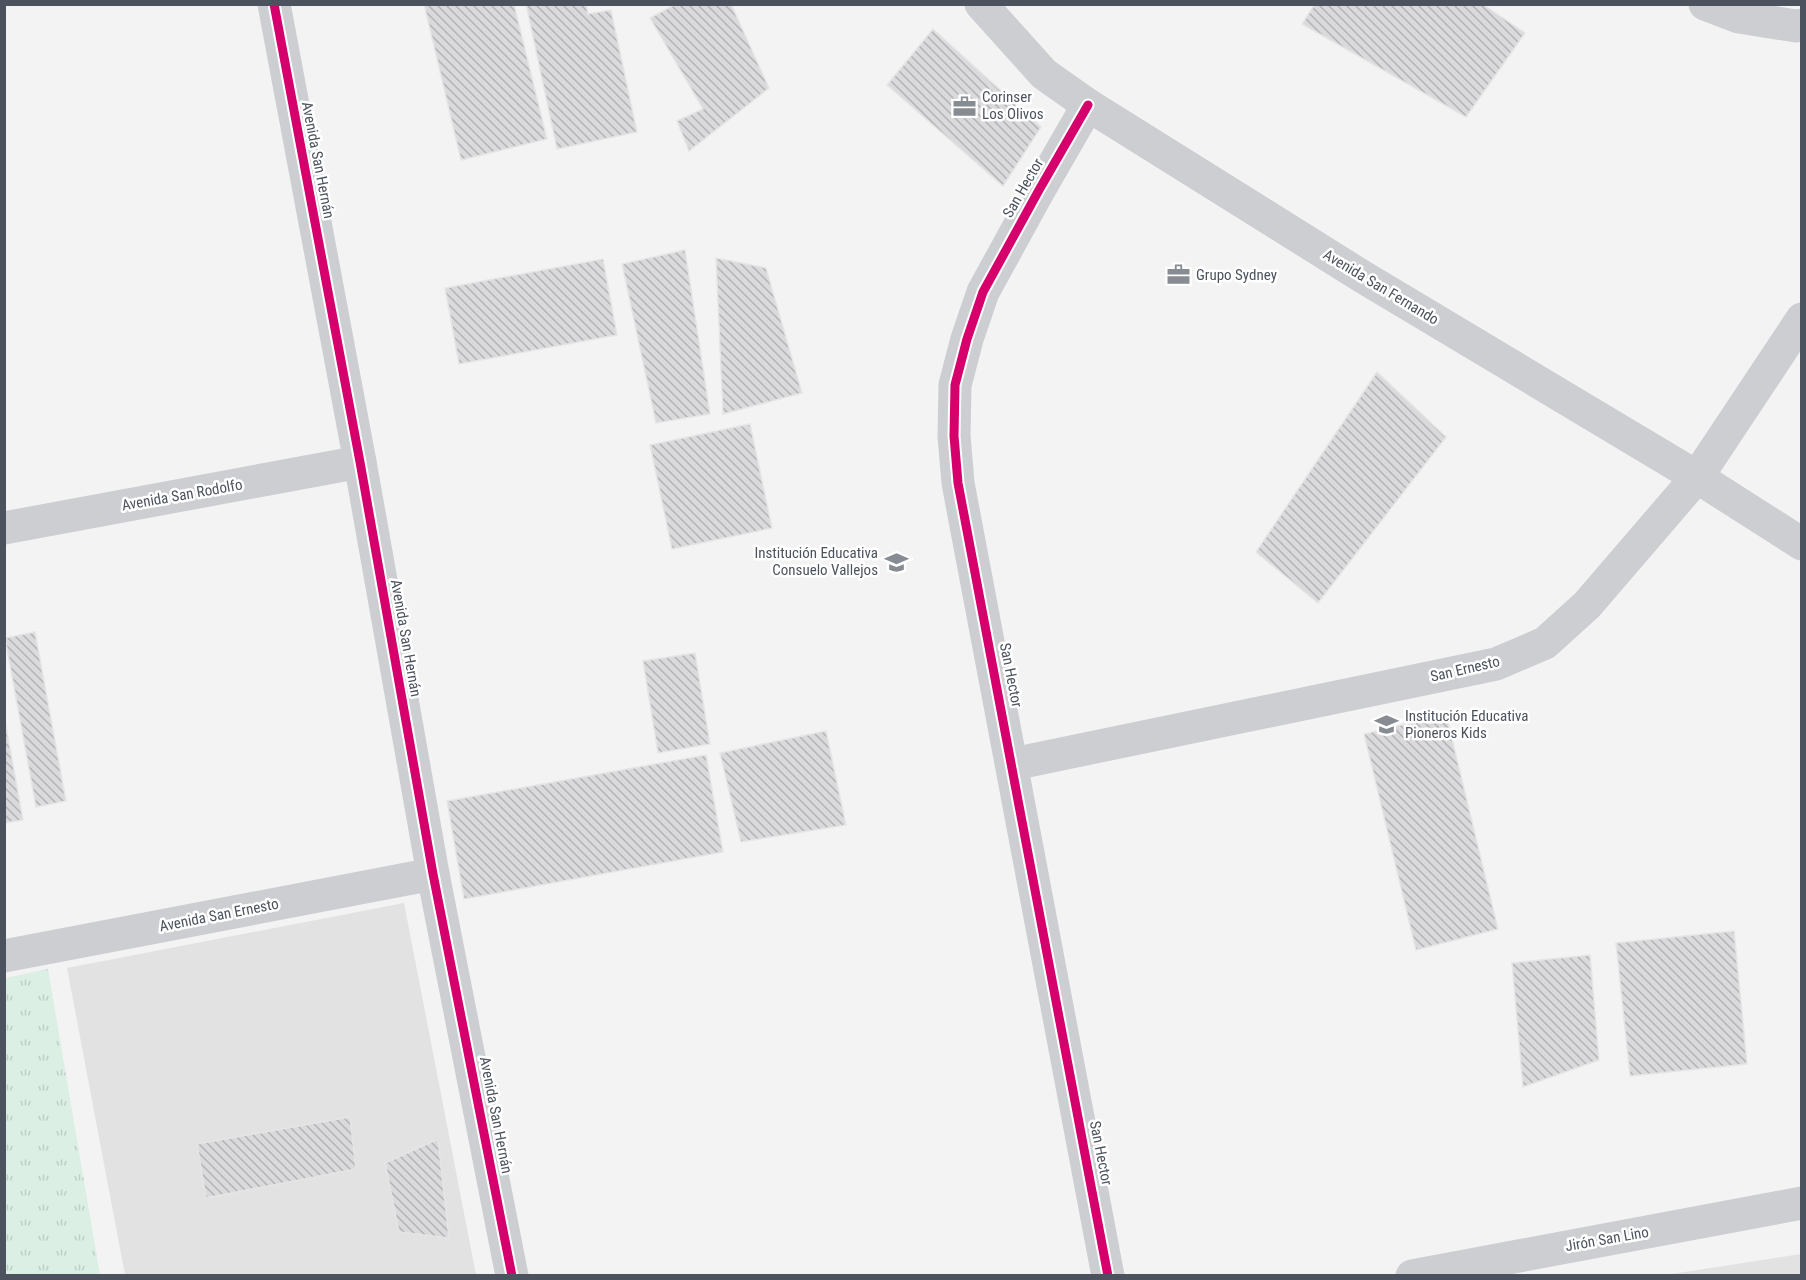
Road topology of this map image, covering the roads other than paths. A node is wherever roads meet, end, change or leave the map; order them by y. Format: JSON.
{"nodes":[{"id":1,"x":274,"y":4,"type":"edge"},
{"id":2,"x":981,"y":4,"type":"edge"},
{"id":3,"x":1704,"y":4,"type":"edge"},
{"id":4,"x":1802,"y":25,"type":"edge"},
{"id":5,"x":1088,"y":105,"type":"junction"},
{"id":6,"x":1802,"y":320,"type":"edge"},
{"id":7,"x":360,"y":462,"type":"junction"},
{"id":8,"x":1696,"y":477,"type":"junction"},
{"id":9,"x":4,"y":528,"type":"edge"},
{"id":10,"x":1802,"y":544,"type":"edge"},
{"id":11,"x":1012,"y":764,"type":"junction"},
{"id":12,"x":432,"y":874,"type":"junction"},
{"id":13,"x":4,"y":956,"type":"edge"},
{"id":14,"x":1802,"y":1203,"type":"edge"},
{"id":15,"x":512,"y":1275,"type":"edge"},
{"id":16,"x":1108,"y":1275,"type":"edge"},
{"id":17,"x":1412,"y":1275,"type":"edge"}],
"edges":[{"from":1,"to":7,"type":"street","name":"Avenida San Hernán"},
{"from":2,"to":5,"type":"street","name":"Avenida San Fernando"},
{"from":3,"to":4,"type":"street"},
{"from":5,"to":8,"type":"street","name":"Avenida San Fernando"},
{"from":5,"to":11,"type":"street","name":"San Hector"},
{"from":6,"to":8,"type":"street","name":"San Ernesto"},
{"from":7,"to":9,"type":"street","name":"Avenida San Rodolfo"},
{"from":7,"to":12,"type":"street","name":"Avenida San Hernán"},
{"from":8,"to":10,"type":"street","name":"Avenida San Fernando"},
{"from":8,"to":11,"type":"street","name":"San Ernesto"},
{"from":11,"to":16,"type":"street","name":"San Hector"},
{"from":12,"to":13,"type":"street","name":"Avenida San Ernesto"},
{"from":12,"to":15,"type":"street","name":"Avenida San Hernán"},
{"from":14,"to":17,"type":"street","name":"Jirón San Lino"}]}
